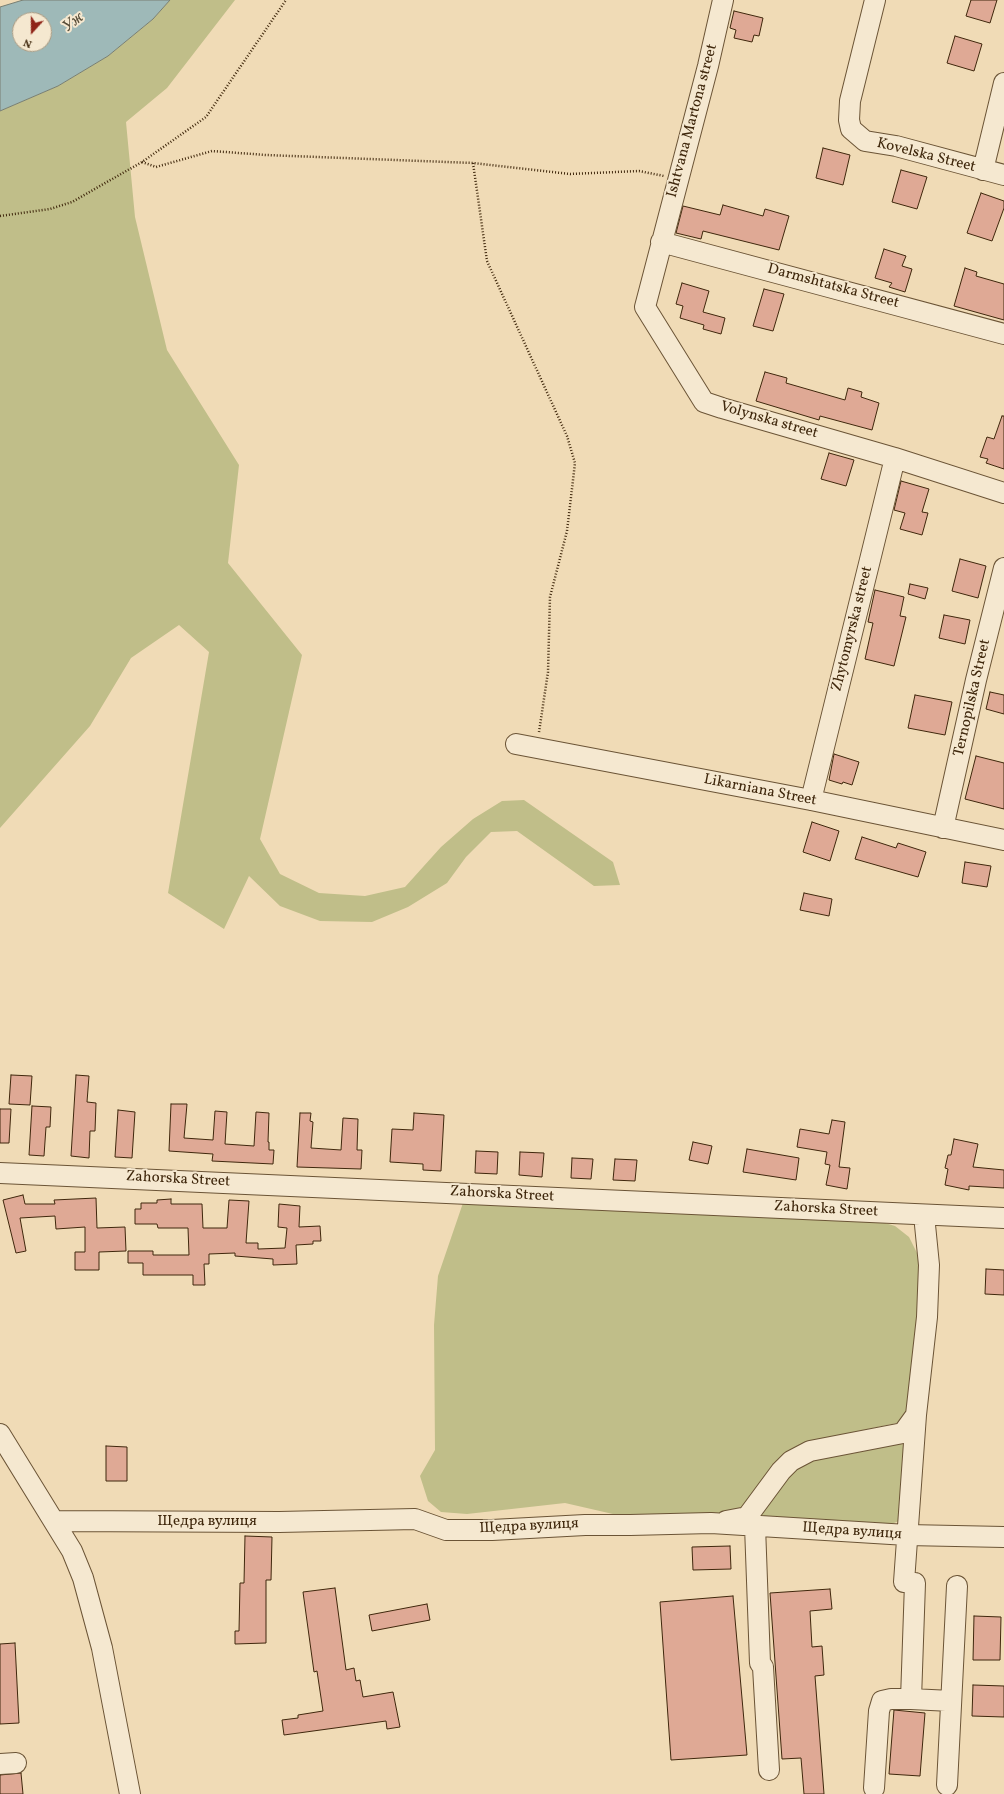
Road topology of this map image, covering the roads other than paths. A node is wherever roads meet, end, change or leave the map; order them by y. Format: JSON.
{"nodes":[{"id":1,"x":723,"y":0,"type":"edge"},
{"id":2,"x":875,"y":0,"type":"edge"},
{"id":3,"x":1004,"y":83,"type":"edge"},
{"id":4,"x":983,"y":170,"type":"junction"},
{"id":5,"x":1004,"y":175,"type":"edge"},
{"id":6,"x":661,"y":242,"type":"junction"},
{"id":7,"x":1004,"y":334,"type":"edge"},
{"id":8,"x":894,"y":458,"type":"junction"},
{"id":9,"x":1004,"y":493,"type":"edge"},
{"id":10,"x":1004,"y":568,"type":"edge"},
{"id":11,"x":516,"y":744,"type":"dead end"},
{"id":12,"x":811,"y":800,"type":"junction"},
{"id":13,"x":943,"y":828,"type":"junction"},
{"id":14,"x":1004,"y":840,"type":"edge"},
{"id":15,"x":0,"y":1173,"type":"edge"},
{"id":16,"x":924,"y":1215,"type":"junction"},
{"id":17,"x":1004,"y":1218,"type":"edge"},
{"id":18,"x":916,"y":1416,"type":"junction"},
{"id":19,"x":0,"y":1434,"type":"edge"},
{"id":20,"x":55,"y":1522,"type":"junction"},
{"id":21,"x":711,"y":1523,"type":"junction"},
{"id":22,"x":755,"y":1526,"type":"junction"},
{"id":23,"x":907,"y":1535,"type":"junction"},
{"id":24,"x":1004,"y":1536,"type":"edge"},
{"id":25,"x":957,"y":1586,"type":"dead end"},
{"id":26,"x":911,"y":1699,"type":"junction"},
{"id":27,"x":951,"y":1701,"type":"junction"},
{"id":28,"x":770,"y":1770,"type":"dead end"},
{"id":29,"x":947,"y":1786,"type":"dead end"},
{"id":30,"x":874,"y":1788,"type":"dead end"},
{"id":31,"x":130,"y":1794,"type":"edge"}],
"edges":[{"from":1,"to":6,"type":"street","name":"Ishtvana Martona street"},
{"from":2,"to":4,"type":"street","name":"Kovelska Street"},
{"from":3,"to":4,"type":"street"},
{"from":4,"to":5,"type":"street","name":"Kovelska Street"},
{"from":6,"to":7,"type":"street","name":"Darmshtatska Street"},
{"from":6,"to":8,"type":"street","name":"Volynska street"},
{"from":8,"to":9,"type":"street","name":"Volynska street"},
{"from":8,"to":12,"type":"street","name":"Zhytomyrska street"},
{"from":10,"to":13,"type":"street","name":"Ternopilska Street"},
{"from":11,"to":12,"type":"street","name":"Likarniana Street"},
{"from":12,"to":13,"type":"street","name":"Likarniana Street"},
{"from":13,"to":14,"type":"street","name":"Likarniana Street"},
{"from":15,"to":16,"type":"street","name":"Zahorska Street"},
{"from":16,"to":17,"type":"street","name":"Zahorska Street"},
{"from":16,"to":18,"type":"street"},
{"from":18,"to":21,"type":"street"},
{"from":18,"to":23,"type":"street"},
{"from":19,"to":20,"type":"street"},
{"from":20,"to":21,"type":"street","name":"Щедра вулиця"},
{"from":20,"to":31,"type":"street"},
{"from":21,"to":22,"type":"street","name":"Щедра вулиця"},
{"from":22,"to":23,"type":"street","name":"Щедра вулиця"},
{"from":22,"to":28,"type":"street"},
{"from":23,"to":24,"type":"street","name":"Щедра вулиця"},
{"from":23,"to":26,"type":"street"},
{"from":25,"to":27,"type":"street"},
{"from":26,"to":27,"type":"street"},
{"from":26,"to":30,"type":"street"},
{"from":27,"to":29,"type":"street"}]}
